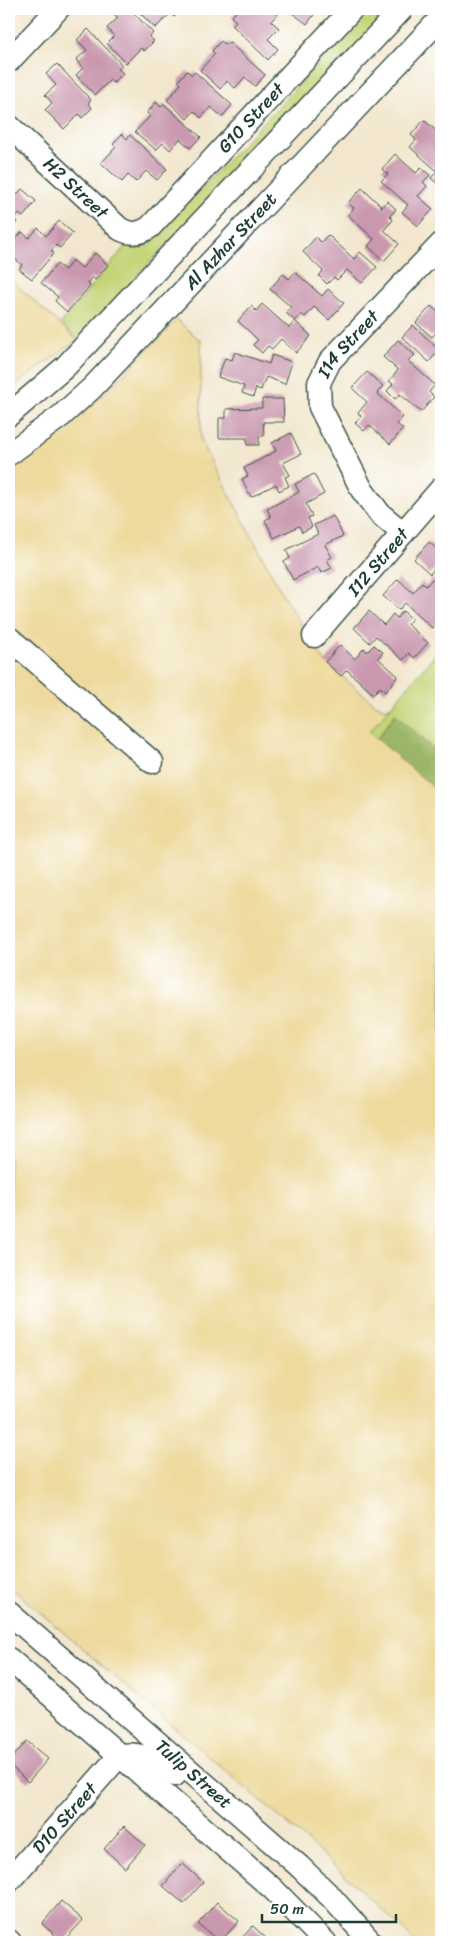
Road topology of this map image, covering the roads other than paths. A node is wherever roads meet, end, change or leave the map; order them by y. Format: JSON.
{"nodes":[{"id":1,"x":58,"y":9,"type":"edge"},
{"id":2,"x":352,"y":9,"type":"edge"},
{"id":3,"x":402,"y":9,"type":"edge"},
{"id":4,"x":434,"y":9,"type":"edge"},
{"id":5,"x":441,"y":18,"type":"edge"},
{"id":6,"x":408,"y":53,"type":"junction"},
{"id":7,"x":9,"y":61,"type":"edge"},
{"id":8,"x":9,"y":126,"type":"edge"},
{"id":9,"x":150,"y":227,"type":"joint"},
{"id":10,"x":441,"y":244,"type":"edge"},
{"id":11,"x":9,"y":415,"type":"edge"},
{"id":12,"x":9,"y":454,"type":"edge"},
{"id":13,"x":441,"y":489,"type":"edge"},
{"id":14,"x":403,"y":533,"type":"junction"},
{"id":15,"x":314,"y":636,"type":"dead end"},
{"id":16,"x":9,"y":638,"type":"edge"},
{"id":17,"x":152,"y":762,"type":"dead end"},
{"id":18,"x":9,"y":1613,"type":"edge"},
{"id":19,"x":9,"y":1659,"type":"edge"},
{"id":20,"x":120,"y":1755,"type":"junction"},
{"id":21,"x":238,"y":1813,"type":"junction"},
{"id":22,"x":9,"y":1881,"type":"edge"},
{"id":23,"x":326,"y":1942,"type":"edge"},
{"id":24,"x":372,"y":1942,"type":"edge"}],
"edges":[{"from":1,"to":7,"type":"street"},
{"from":2,"to":9,"type":"street","name":"G10 Street"},
{"from":3,"to":11,"type":"street","name":"Al Azhar Street"},
{"from":4,"to":6,"type":"street"},
{"from":5,"to":6,"type":"street","name":"Al Azhar Street"},
{"from":6,"to":12,"type":"street","name":"Al Azhar Street"},
{"from":8,"to":9,"type":"street","name":"H2 Street"},
{"from":10,"to":14,"type":"street","name":"I14 Street"},
{"from":13,"to":14,"type":"street","name":"I12 Street"},
{"from":14,"to":15,"type":"street","name":"I12 Street"},
{"from":16,"to":17,"type":"street"},
{"from":18,"to":21,"type":"street","name":"Tulip Street"},
{"from":19,"to":20,"type":"street","name":"Tulip Street"},
{"from":20,"to":21,"type":"street"},
{"from":20,"to":22,"type":"street","name":"D10 Street"},
{"from":20,"to":23,"type":"street","name":"Tulip Street"},
{"from":21,"to":24,"type":"street","name":"Tulip Street"}]}
